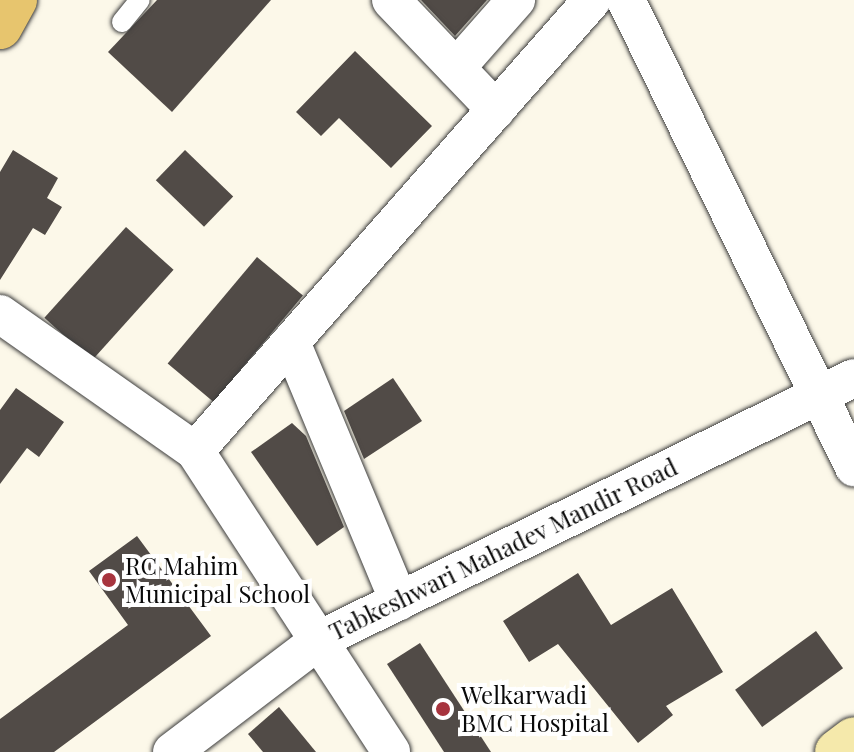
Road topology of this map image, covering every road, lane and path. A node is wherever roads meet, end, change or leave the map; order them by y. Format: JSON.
{"nodes":[{"id":1,"x":15,"y":0,"type":"edge"},
{"id":2,"x":140,"y":0,"type":"edge"},
{"id":3,"x":391,"y":0,"type":"edge"},
{"id":4,"x":516,"y":0,"type":"edge"},
{"id":5,"x":524,"y":0,"type":"edge"},
{"id":6,"x":592,"y":0,"type":"edge"},
{"id":7,"x":626,"y":0,"type":"edge"},
{"id":8,"x":122,"y":22,"type":"dead end"},
{"id":9,"x":0,"y":27,"type":"edge"},
{"id":10,"x":560,"y":38,"type":"junction"},
{"id":11,"x":456,"y":68,"type":"junction"},
{"id":12,"x":496,"y":110,"type":"junction"},
{"id":13,"x":0,"y":314,"type":"edge"},
{"id":14,"x":291,"y":342,"type":"junction"},
{"id":15,"x":854,"y":378,"type":"edge"},
{"id":16,"x":815,"y":396,"type":"junction"},
{"id":17,"x":195,"y":451,"type":"junction"},
{"id":18,"x":854,"y":467,"type":"edge"},
{"id":19,"x":399,"y":601,"type":"junction"},
{"id":20,"x":321,"y":639,"type":"junction"},
{"id":21,"x":854,"y":739,"type":"edge"},
{"id":22,"x":172,"y":752,"type":"edge"},
{"id":23,"x":391,"y":752,"type":"edge"},
{"id":24,"x":837,"y":752,"type":"edge"}],
"edges":[{"from":1,"to":9,"type":"main road"},
{"from":2,"to":8,"type":"lane"},
{"from":3,"to":11,"type":"street"},
{"from":4,"to":11,"type":"street"},
{"from":5,"to":10,"type":"street"},
{"from":6,"to":10,"type":"street"},
{"from":7,"to":16,"type":"street"},
{"from":10,"to":12,"type":"street"},
{"from":11,"to":12,"type":"street"},
{"from":12,"to":14,"type":"street"},
{"from":13,"to":17,"type":"street"},
{"from":14,"to":17,"type":"street"},
{"from":14,"to":19,"type":"street"},
{"from":15,"to":16,"type":"street","name":"Tabkeshwari Mahadev Mandir Road"},
{"from":16,"to":18,"type":"street"},
{"from":16,"to":19,"type":"street","name":"Tabkeshwari Mahadev Mandir Road"},
{"from":17,"to":20,"type":"street"},
{"from":19,"to":20,"type":"street","name":"Tabkeshwari Mahadev Mandir Road"},
{"from":20,"to":22,"type":"street","name":"Tabkeshwari Mahadev Mandir Road"},
{"from":20,"to":23,"type":"street"},
{"from":21,"to":24,"type":"street"}]}
